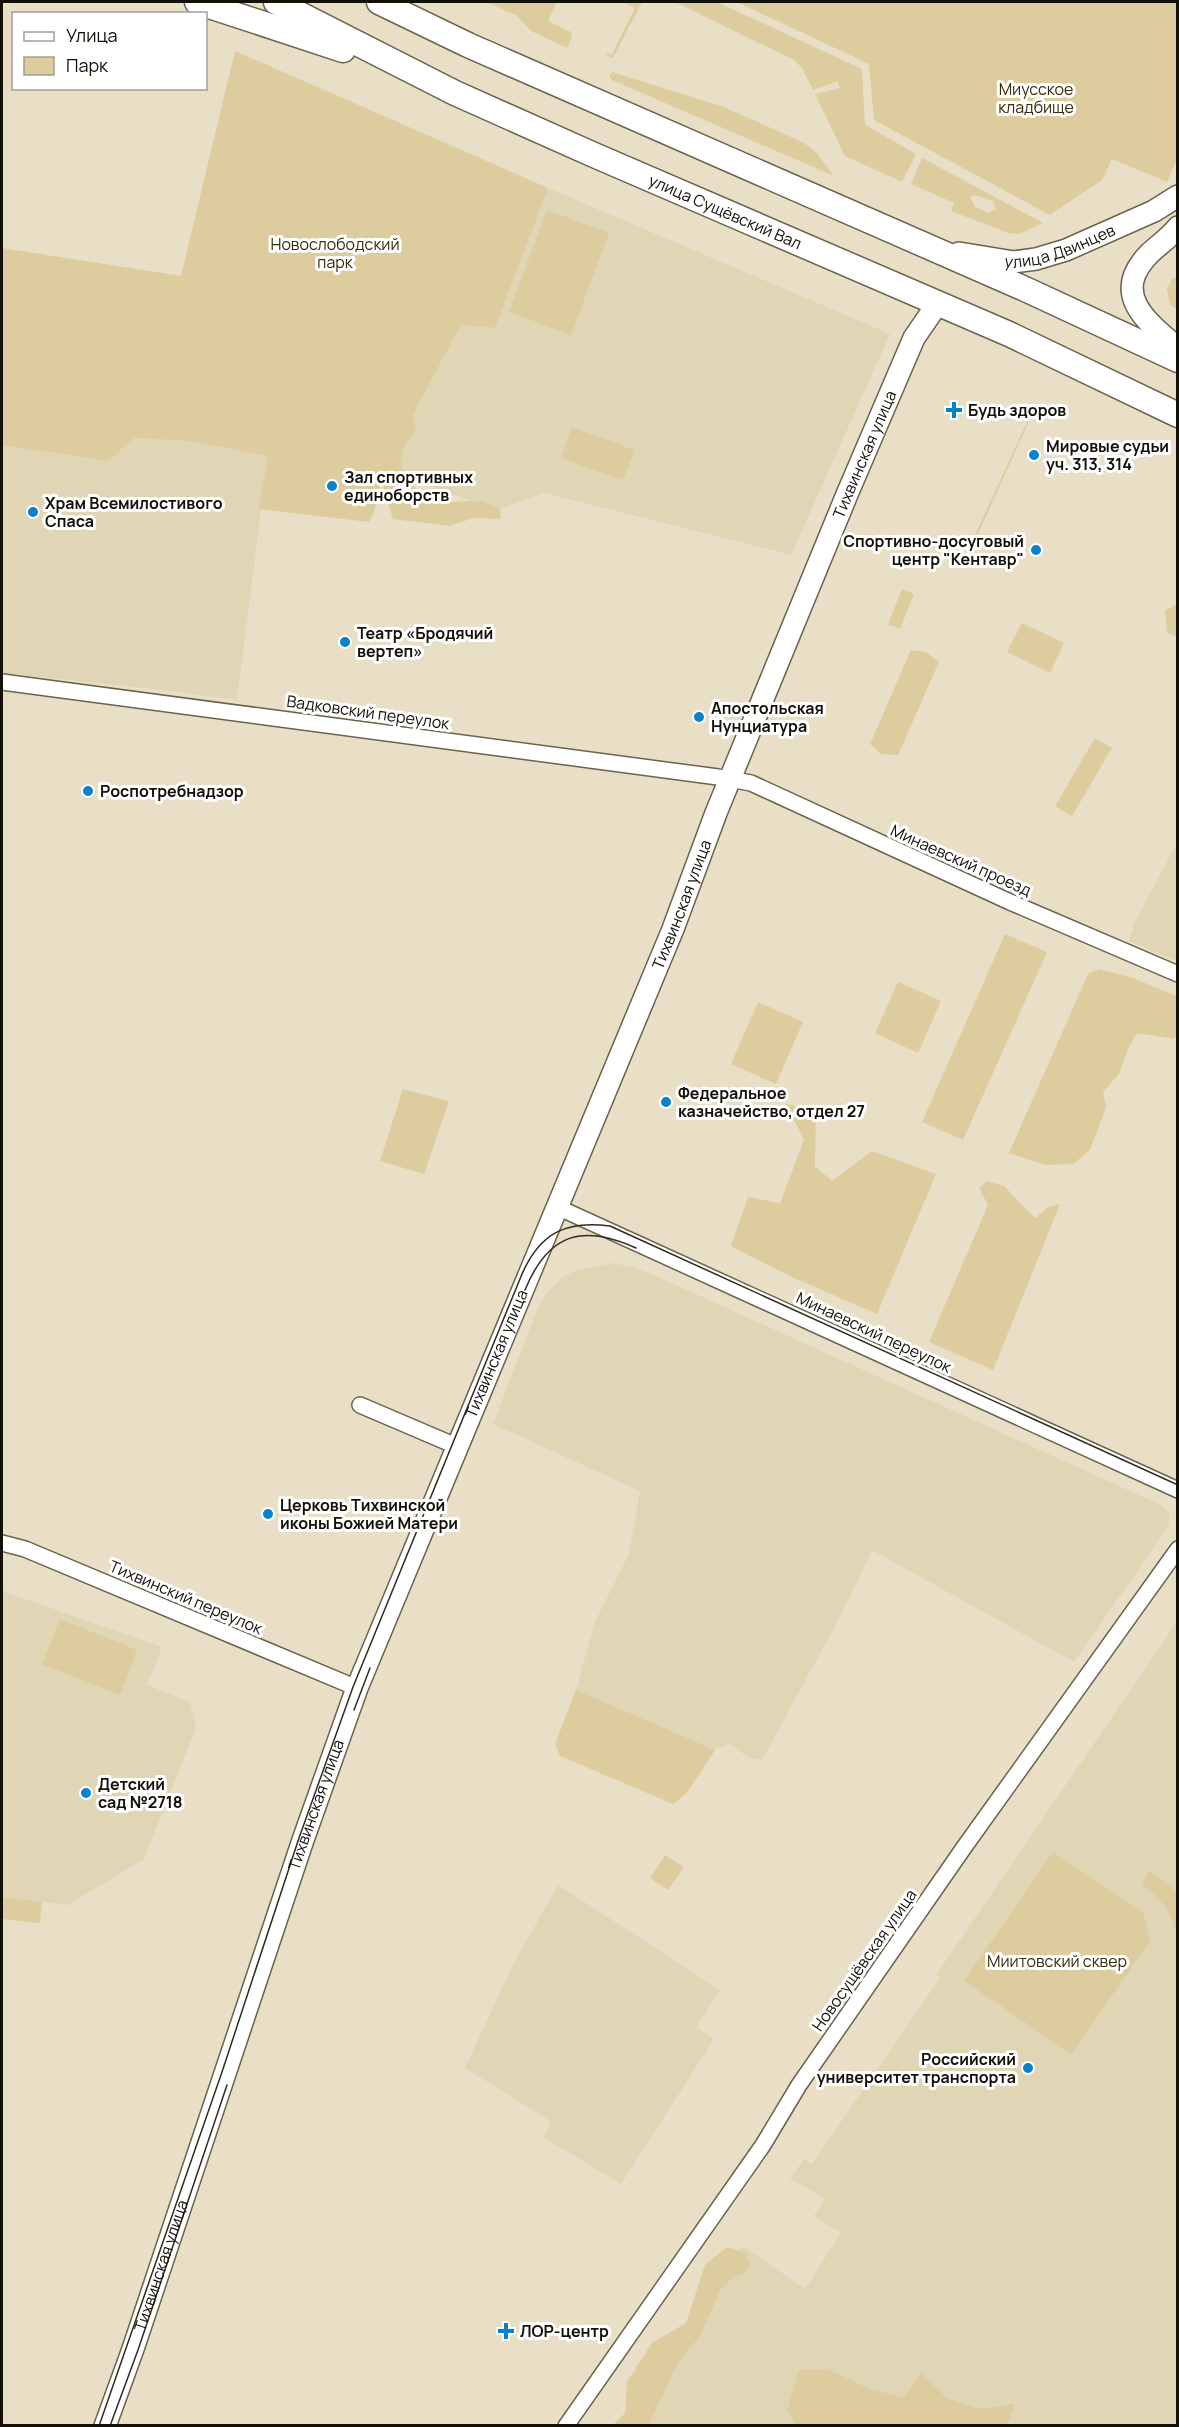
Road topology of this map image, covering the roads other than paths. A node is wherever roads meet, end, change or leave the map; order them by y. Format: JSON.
{"nodes":[{"id":1,"x":197,"y":2,"type":"edge"},
{"id":2,"x":276,"y":2,"type":"edge"},
{"id":3,"x":379,"y":2,"type":"edge"},
{"id":4,"x":401,"y":2,"type":"edge"},
{"id":5,"x":424,"y":24,"type":"junction"},
{"id":6,"x":422,"y":77,"type":"junction"},
{"id":7,"x":1178,"y":196,"type":"edge"},
{"id":8,"x":1178,"y":227,"type":"edge"},
{"id":9,"x":933,"y":248,"type":"junction"},
{"id":10,"x":938,"y":303,"type":"junction"},
{"id":11,"x":1178,"y":348,"type":"edge"},
{"id":12,"x":1178,"y":360,"type":"edge"},
{"id":13,"x":1178,"y":415,"type":"edge"},
{"id":14,"x":2,"y":682,"type":"edge"},
{"id":15,"x":730,"y":779,"type":"junction"},
{"id":16,"x":1178,"y":974,"type":"edge"},
{"id":17,"x":555,"y":1206,"type":"junction"},
{"id":18,"x":360,"y":1405,"type":"dead end"},
{"id":19,"x":456,"y":1446,"type":"junction"},
{"id":20,"x":1178,"y":1490,"type":"edge"},
{"id":21,"x":2,"y":1543,"type":"edge"},
{"id":22,"x":1178,"y":1549,"type":"edge"},
{"id":23,"x":357,"y":1688,"type":"junction"},
{"id":24,"x":105,"y":2426,"type":"edge"},
{"id":25,"x":566,"y":2426,"type":"edge"}],
"edges":[{"from":1,"to":6,"type":"main road"},
{"from":2,"to":6,"type":"main road","name":"улица Сущёвский Вал"},
{"from":3,"to":5,"type":"main road"},
{"from":4,"to":5,"type":"street"},
{"from":5,"to":9,"type":"main road"},
{"from":6,"to":10,"type":"main road","name":"улица Сущёвский Вал"},
{"from":7,"to":9,"type":"street","name":"улица Двинцев"},
{"from":8,"to":11,"type":"street"},
{"from":9,"to":12,"type":"main road"},
{"from":10,"to":13,"type":"main road","name":"улица Сущёвский Вал"},
{"from":10,"to":15,"type":"street","name":"Тихвинская улица"},
{"from":14,"to":15,"type":"street","name":"Вадковский переулок"},
{"from":15,"to":16,"type":"street","name":"Минаевский проезд"},
{"from":15,"to":17,"type":"street","name":"Тихвинская улица"},
{"from":17,"to":19,"type":"street","name":"Тихвинская улица"},
{"from":17,"to":20,"type":"street","name":"Минаевский переулок"},
{"from":18,"to":19,"type":"street"},
{"from":19,"to":23,"type":"street","name":"Тихвинская улица"},
{"from":21,"to":23,"type":"street","name":"Тихвинский переулок"},
{"from":22,"to":25,"type":"street","name":"Новосущёвская улица"},
{"from":23,"to":24,"type":"street","name":"Тихвинская улица"}]}
